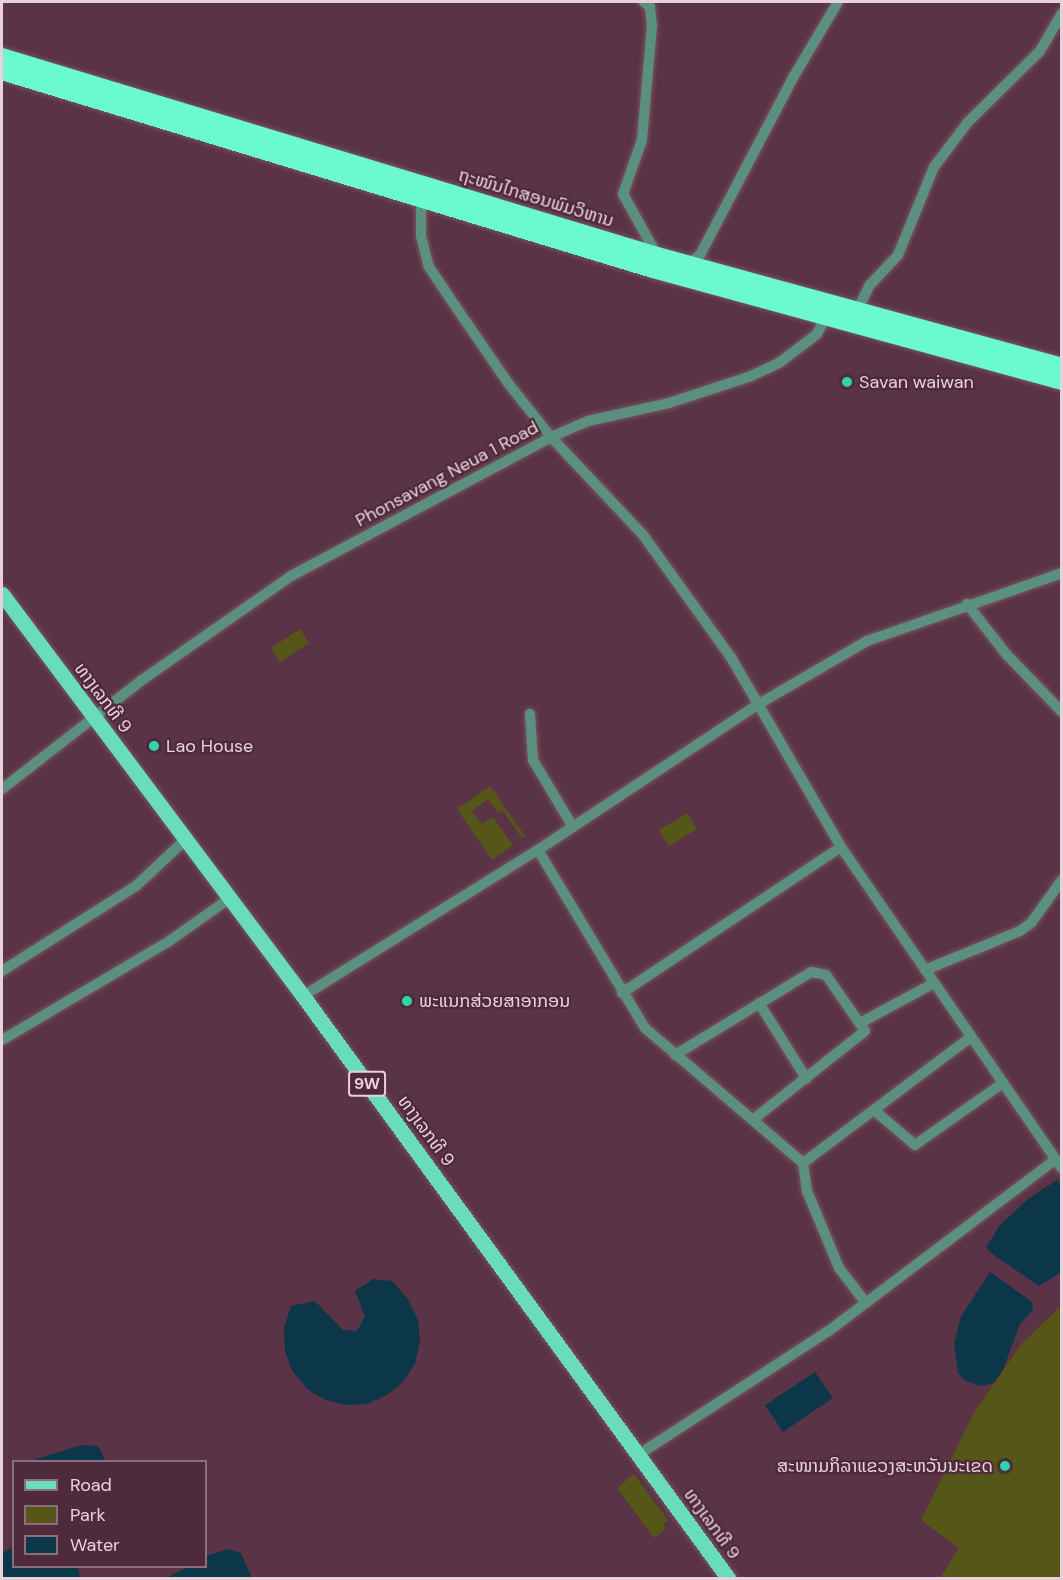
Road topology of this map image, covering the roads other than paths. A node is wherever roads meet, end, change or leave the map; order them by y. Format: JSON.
{"nodes":[{"id":1,"x":644,"y":2,"type":"edge"},
{"id":2,"x":838,"y":2,"type":"edge"},
{"id":3,"x":1062,"y":13,"type":"edge"},
{"id":4,"x":2,"y":57,"type":"edge"},
{"id":5,"x":2,"y":71,"type":"edge"},
{"id":6,"x":421,"y":199,"type":"junction"},
{"id":7,"x":657,"y":256,"type":"junction"},
{"id":8,"x":687,"y":265,"type":"junction"},
{"id":9,"x":828,"y":312,"type":"junction"},
{"id":10,"x":856,"y":313,"type":"junction"},
{"id":11,"x":1062,"y":367,"type":"edge"},
{"id":12,"x":1062,"y":381,"type":"edge"},
{"id":13,"x":551,"y":437,"type":"junction"},
{"id":14,"x":1062,"y":573,"type":"edge"},
{"id":15,"x":2,"y":594,"type":"edge"},
{"id":16,"x":967,"y":604,"type":"junction"},
{"id":17,"x":757,"y":705,"type":"junction"},
{"id":18,"x":1062,"y":712,"type":"edge"},
{"id":19,"x":530,"y":714,"type":"dead end"},
{"id":20,"x":93,"y":719,"type":"junction"},
{"id":21,"x":2,"y":789,"type":"edge"},
{"id":22,"x":573,"y":827,"type":"junction"},
{"id":23,"x":186,"y":839,"type":"junction"},
{"id":24,"x":841,"y":847,"type":"junction"},
{"id":25,"x":538,"y":850,"type":"junction"},
{"id":26,"x":1062,"y":880,"type":"edge"},
{"id":27,"x":230,"y":898,"type":"junction"},
{"id":28,"x":3,"y":969,"type":"edge"},
{"id":29,"x":925,"y":970,"type":"junction"},
{"id":30,"x":934,"y":983,"type":"junction"},
{"id":31,"x":622,"y":993,"type":"junction"},
{"id":32,"x":303,"y":996,"type":"junction"},
{"id":33,"x":759,"y":1003,"type":"junction"},
{"id":34,"x":860,"y":1023,"type":"junction"},
{"id":35,"x":971,"y":1037,"type":"junction"},
{"id":36,"x":2,"y":1040,"type":"edge"},
{"id":37,"x":675,"y":1055,"type":"junction"},
{"id":38,"x":806,"y":1078,"type":"junction"},
{"id":39,"x":1003,"y":1083,"type":"junction"},
{"id":40,"x":874,"y":1110,"type":"junction"},
{"id":41,"x":754,"y":1119,"type":"junction"},
{"id":42,"x":803,"y":1163,"type":"junction"},
{"id":43,"x":1058,"y":1164,"type":"edge"},
{"id":44,"x":866,"y":1303,"type":"junction"},
{"id":45,"x":638,"y":1455,"type":"junction"},
{"id":46,"x":728,"y":1578,"type":"edge"}],
"edges":[{"from":1,"to":7,"type":"street"},
{"from":2,"to":8,"type":"street"},
{"from":3,"to":10,"type":"street"},
{"from":4,"to":7,"type":"highway","name":"ຖະໜົນໄກສອນພົມວິຫານ"},
{"from":5,"to":6,"type":"highway","name":"ຖະໜົນໄກສອນພົມວິຫານ"},
{"from":6,"to":9,"type":"highway","name":"ຖະໜົນໄກສອນພົມວິຫານ"},
{"from":6,"to":13,"type":"street"},
{"from":7,"to":8,"type":"highway","name":"ຖະໜົນໄກສອນພົມວິຫານ"},
{"from":8,"to":9,"type":"highway","name":"ຖະໜົນໄກສອນພົມວິຫານ"},
{"from":9,"to":10,"type":"highway","name":"ຖະໜົນໄກສອນພົມວິຫານ"},
{"from":9,"to":12,"type":"highway","name":"ຖະໜົນໄກສອນພົມວິຫານ"},
{"from":9,"to":13,"type":"street","name":"Phonsavang Neua 1 Road"},
{"from":10,"to":11,"type":"highway","name":"ຖະໜົນໄກສອນພົມວິຫານ"},
{"from":13,"to":17,"type":"street"},
{"from":13,"to":20,"type":"street","name":"Phonsavang Neua 1 Road"},
{"from":14,"to":16,"type":"street"},
{"from":15,"to":20,"type":"main road","name":"ທາງເລກທີ 9","number":"9W"},
{"from":16,"to":17,"type":"street"},
{"from":16,"to":18,"type":"street"},
{"from":17,"to":22,"type":"street"},
{"from":17,"to":24,"type":"street"},
{"from":19,"to":22,"type":"street"},
{"from":20,"to":21,"type":"street","name":"Phonsavang Neua 1 Road"},
{"from":20,"to":23,"type":"main road","name":"ທາງເລກທີ 9","number":"9W"},
{"from":22,"to":25,"type":"street"},
{"from":23,"to":27,"type":"main road","name":"ທາງເລກທີ 9","number":"9W"},
{"from":23,"to":28,"type":"street"},
{"from":24,"to":29,"type":"street"},
{"from":24,"to":31,"type":"street"},
{"from":25,"to":31,"type":"street"},
{"from":25,"to":32,"type":"street"},
{"from":26,"to":29,"type":"street"},
{"from":27,"to":32,"type":"main road","name":"ທາງເລກທີ 9","number":"9W"},
{"from":27,"to":36,"type":"street"},
{"from":29,"to":30,"type":"street"},
{"from":30,"to":34,"type":"street"},
{"from":30,"to":35,"type":"street"},
{"from":31,"to":37,"type":"street"},
{"from":32,"to":45,"type":"main road","name":"ທາງເລກທີ 9","number":"9W"},
{"from":33,"to":34,"type":"street"},
{"from":33,"to":37,"type":"street"},
{"from":33,"to":38,"type":"street"},
{"from":34,"to":38,"type":"street"},
{"from":35,"to":39,"type":"street"},
{"from":35,"to":40,"type":"street"},
{"from":37,"to":41,"type":"street"},
{"from":38,"to":41,"type":"street"},
{"from":39,"to":40,"type":"street"},
{"from":39,"to":43,"type":"street"},
{"from":40,"to":42,"type":"street"},
{"from":41,"to":42,"type":"street"},
{"from":42,"to":44,"type":"street"},
{"from":43,"to":44,"type":"street"},
{"from":44,"to":45,"type":"street"},
{"from":45,"to":46,"type":"main road","name":"ທາງເລກທີ 9","number":"9W"}]}
